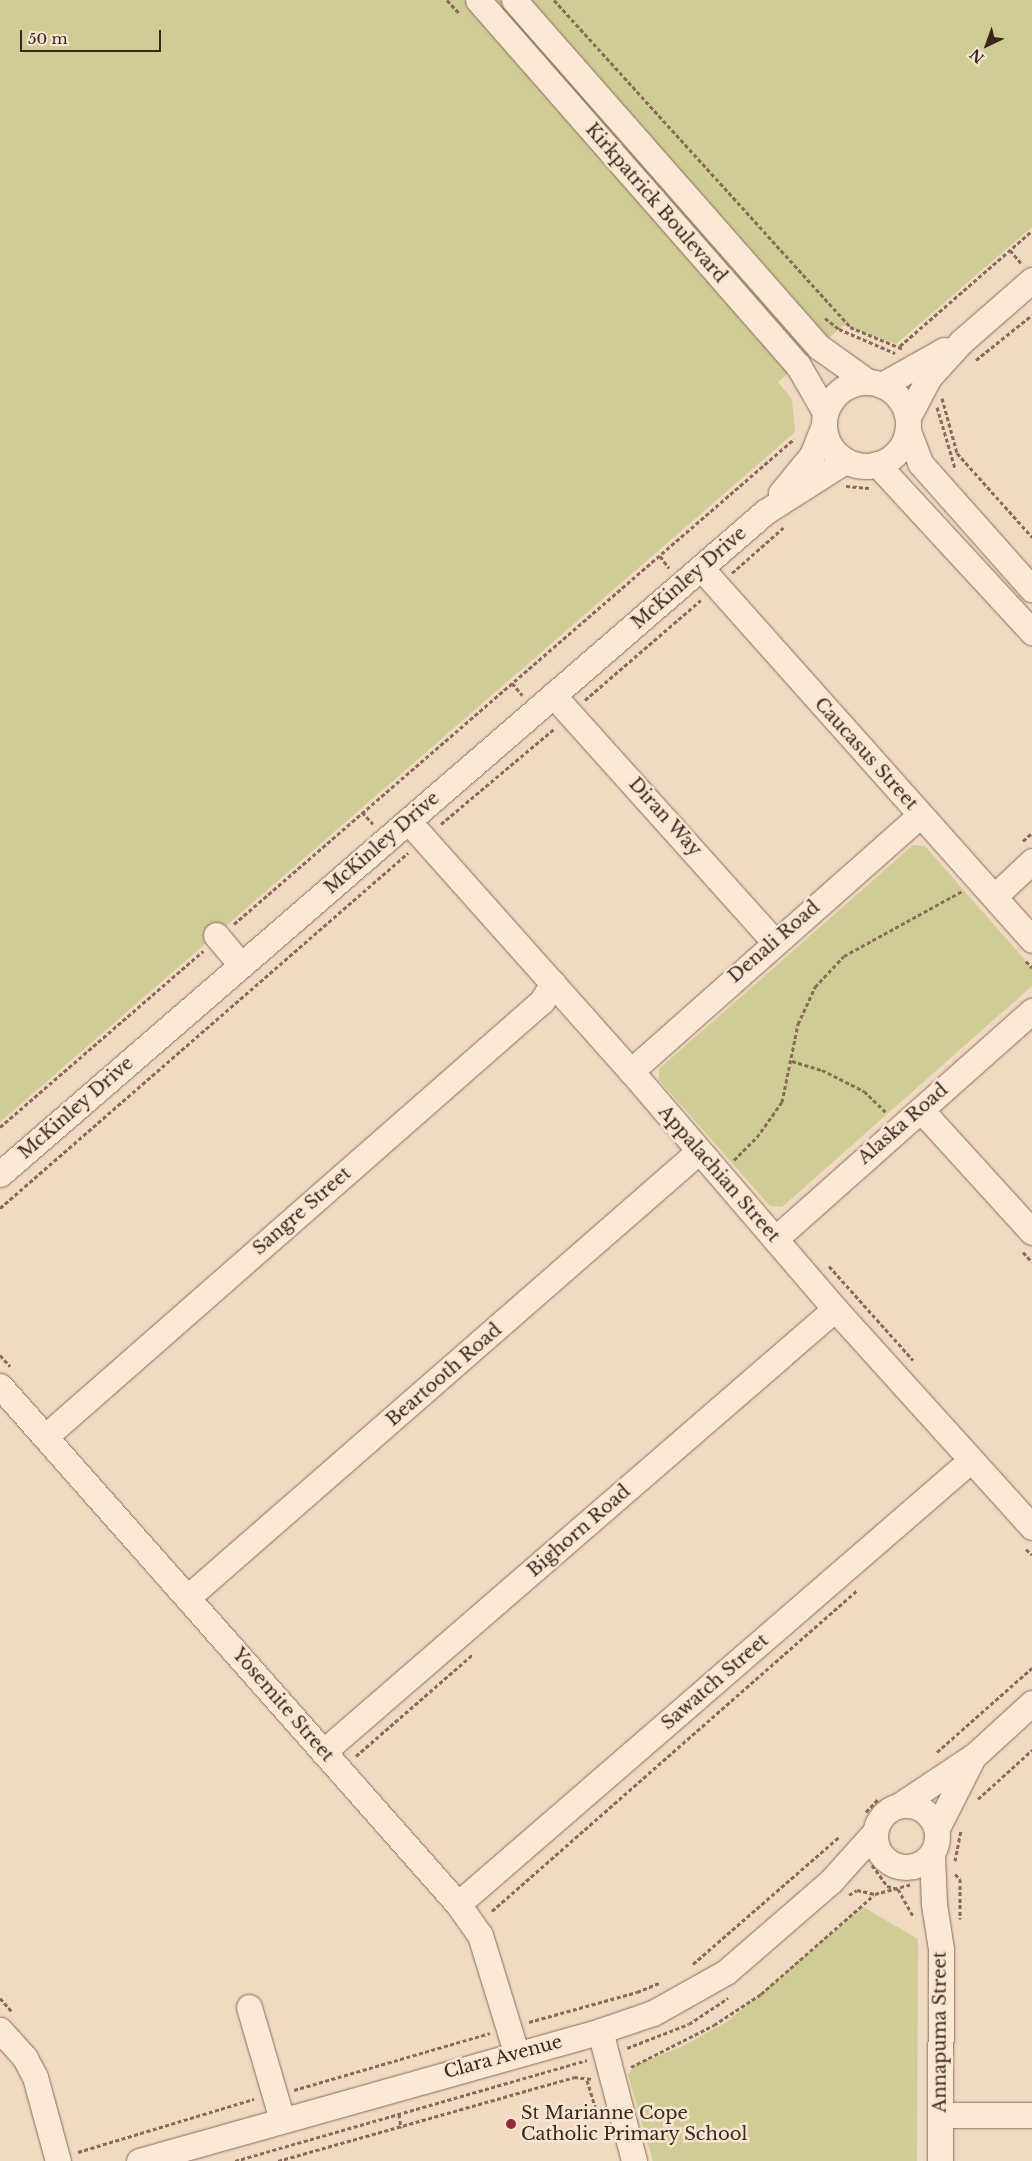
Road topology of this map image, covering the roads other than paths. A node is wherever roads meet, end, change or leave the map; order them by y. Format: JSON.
{"nodes":[{"id":1,"x":514,"y":0,"type":"edge"},
{"id":2,"x":470,"y":8,"type":"edge"},
{"id":3,"x":1032,"y":280,"type":"edge"},
{"id":4,"x":920,"y":374,"type":"junction"},
{"id":5,"x":875,"y":383,"type":"junction"},
{"id":6,"x":817,"y":424,"type":"junction"},
{"id":7,"x":908,"y":424,"type":"junction"},
{"id":8,"x":844,"y":461,"type":"junction"},
{"id":9,"x":877,"y":464,"type":"junction"},
{"id":10,"x":765,"y":512,"type":"junction"},
{"id":11,"x":692,"y":576,"type":"junction"},
{"id":12,"x":1032,"y":589,"type":"edge"},
{"id":13,"x":1032,"y":632,"type":"edge"},
{"id":14,"x":554,"y":695,"type":"junction"},
{"id":15,"x":920,"y":815,"type":"junction"},
{"id":16,"x":413,"y":843,"type":"junction"},
{"id":17,"x":1032,"y":861,"type":"edge"},
{"id":18,"x":995,"y":896,"type":"junction"},
{"id":19,"x":217,"y":936,"type":"road end"},
{"id":20,"x":1032,"y":940,"type":"edge"},
{"id":21,"x":774,"y":941,"type":"junction"},
{"id":22,"x":241,"y":965,"type":"junction"},
{"id":23,"x":553,"y":983,"type":"junction"},
{"id":24,"x":1032,"y":1011,"type":"edge"},
{"id":25,"x":631,"y":1071,"type":"junction"},
{"id":26,"x":921,"y":1110,"type":"junction"},
{"id":27,"x":699,"y":1151,"type":"junction"},
{"id":28,"x":0,"y":1174,"type":"edge"},
{"id":29,"x":1032,"y":1232,"type":"edge"},
{"id":30,"x":775,"y":1239,"type":"junction"},
{"id":31,"x":835,"y":1309,"type":"junction"},
{"id":32,"x":0,"y":1386,"type":"edge"},
{"id":33,"x":46,"y":1436,"type":"junction"},
{"id":34,"x":971,"y":1460,"type":"junction"},
{"id":35,"x":1032,"y":1527,"type":"edge"},
{"id":36,"x":188,"y":1597,"type":"junction"},
{"id":37,"x":1032,"y":1703,"type":"edge"},
{"id":38,"x":323,"y":1752,"type":"junction"},
{"id":39,"x":975,"y":1755,"type":"junction"},
{"id":40,"x":891,"y":1800,"type":"junction"},
{"id":41,"x":937,"y":1828,"type":"junction"},
{"id":42,"x":872,"y":1846,"type":"junction"},
{"id":43,"x":932,"y":1854,"type":"junction"},
{"id":44,"x":458,"y":1904,"type":"junction"},
{"id":45,"x":934,"y":1904,"type":"junction"},
{"id":46,"x":249,"y":2007,"type":"dead end"},
{"id":47,"x":0,"y":2030,"type":"edge"},
{"id":48,"x":600,"y":2031,"type":"junction"},
{"id":49,"x":516,"y":2052,"type":"junction"},
{"id":50,"x":940,"y":2115,"type":"junction"},
{"id":51,"x":1032,"y":2115,"type":"edge"},
{"id":52,"x":282,"y":2120,"type":"junction"},
{"id":53,"x":58,"y":2159,"type":"edge"},
{"id":54,"x":139,"y":2161,"type":"edge"},
{"id":55,"x":634,"y":2161,"type":"edge"},
{"id":56,"x":940,"y":2161,"type":"edge"}],
"edges":[{"from":1,"to":5,"type":"street","name":"Kirkpatrick Boulevard"},
{"from":2,"to":6,"type":"street","name":"Kirkpatrick Boulevard"},
{"from":3,"to":4,"type":"street"},
{"from":4,"to":5,"type":"street"},
{"from":4,"to":7,"type":"street"},
{"from":5,"to":6,"type":"street"},
{"from":5,"to":7,"type":"street"},
{"from":6,"to":8,"type":"street"},
{"from":6,"to":10,"type":"street","name":"McKinley Drive"},
{"from":7,"to":9,"type":"street"},
{"from":7,"to":12,"type":"street"},
{"from":8,"to":9,"type":"street"},
{"from":8,"to":10,"type":"street","name":"McKinley Drive"},
{"from":9,"to":13,"type":"street"},
{"from":10,"to":11,"type":"street","name":"McKinley Drive"},
{"from":11,"to":14,"type":"street","name":"McKinley Drive"},
{"from":11,"to":15,"type":"street","name":"Caucasus Street"},
{"from":14,"to":16,"type":"street","name":"McKinley Drive"},
{"from":14,"to":21,"type":"street","name":"Diran Way"},
{"from":15,"to":18,"type":"street","name":"Caucasus Street"},
{"from":15,"to":21,"type":"street","name":"Denali Road"},
{"from":16,"to":22,"type":"street","name":"McKinley Drive"},
{"from":16,"to":23,"type":"street","name":"Appalachian Street"},
{"from":17,"to":18,"type":"street"},
{"from":18,"to":20,"type":"street","name":"Caucasus Street"},
{"from":19,"to":22,"type":"street"},
{"from":21,"to":25,"type":"street","name":"Denali Road"},
{"from":22,"to":28,"type":"street","name":"McKinley Drive"},
{"from":23,"to":25,"type":"street","name":"Appalachian Street"},
{"from":23,"to":33,"type":"street","name":"Sangre Street"},
{"from":24,"to":26,"type":"street","name":"Alaska Road"},
{"from":25,"to":27,"type":"street","name":"Appalachian Street"},
{"from":26,"to":29,"type":"street"},
{"from":26,"to":30,"type":"street","name":"Alaska Road"},
{"from":27,"to":30,"type":"street","name":"Appalachian Street"},
{"from":27,"to":36,"type":"street","name":"Beartooth Road"},
{"from":30,"to":31,"type":"street","name":"Appalachian Street"},
{"from":31,"to":34,"type":"street","name":"Appalachian Street"},
{"from":31,"to":38,"type":"street","name":"Bighorn Road"},
{"from":32,"to":33,"type":"street","name":"Yosemite Street"},
{"from":33,"to":36,"type":"street","name":"Yosemite Street"},
{"from":34,"to":35,"type":"street","name":"Appalachian Street"},
{"from":34,"to":44,"type":"street","name":"Sawatch Street"},
{"from":36,"to":38,"type":"street","name":"Yosemite Street"},
{"from":37,"to":39,"type":"street"},
{"from":38,"to":44,"type":"street","name":"Yosemite Street"},
{"from":39,"to":40,"type":"street"},
{"from":39,"to":41,"type":"street"},
{"from":40,"to":41,"type":"street"},
{"from":40,"to":42,"type":"street","name":"Clara Avenue"},
{"from":41,"to":43,"type":"street"},
{"from":42,"to":43,"type":"street"},
{"from":42,"to":45,"type":"street"},
{"from":42,"to":48,"type":"street","name":"Clara Avenue"},
{"from":43,"to":45,"type":"street","name":"Annapuma Street"},
{"from":44,"to":49,"type":"street","name":"Yosemite Street"},
{"from":45,"to":50,"type":"street","name":"Annapuma Street"},
{"from":46,"to":52,"type":"street"},
{"from":47,"to":53,"type":"street"},
{"from":48,"to":49,"type":"street","name":"Clara Avenue"},
{"from":48,"to":55,"type":"street"},
{"from":49,"to":52,"type":"street","name":"Clara Avenue"},
{"from":50,"to":51,"type":"street"},
{"from":50,"to":56,"type":"street","name":"Annapuma Street"},
{"from":52,"to":54,"type":"street","name":"Clara Avenue"}]}
